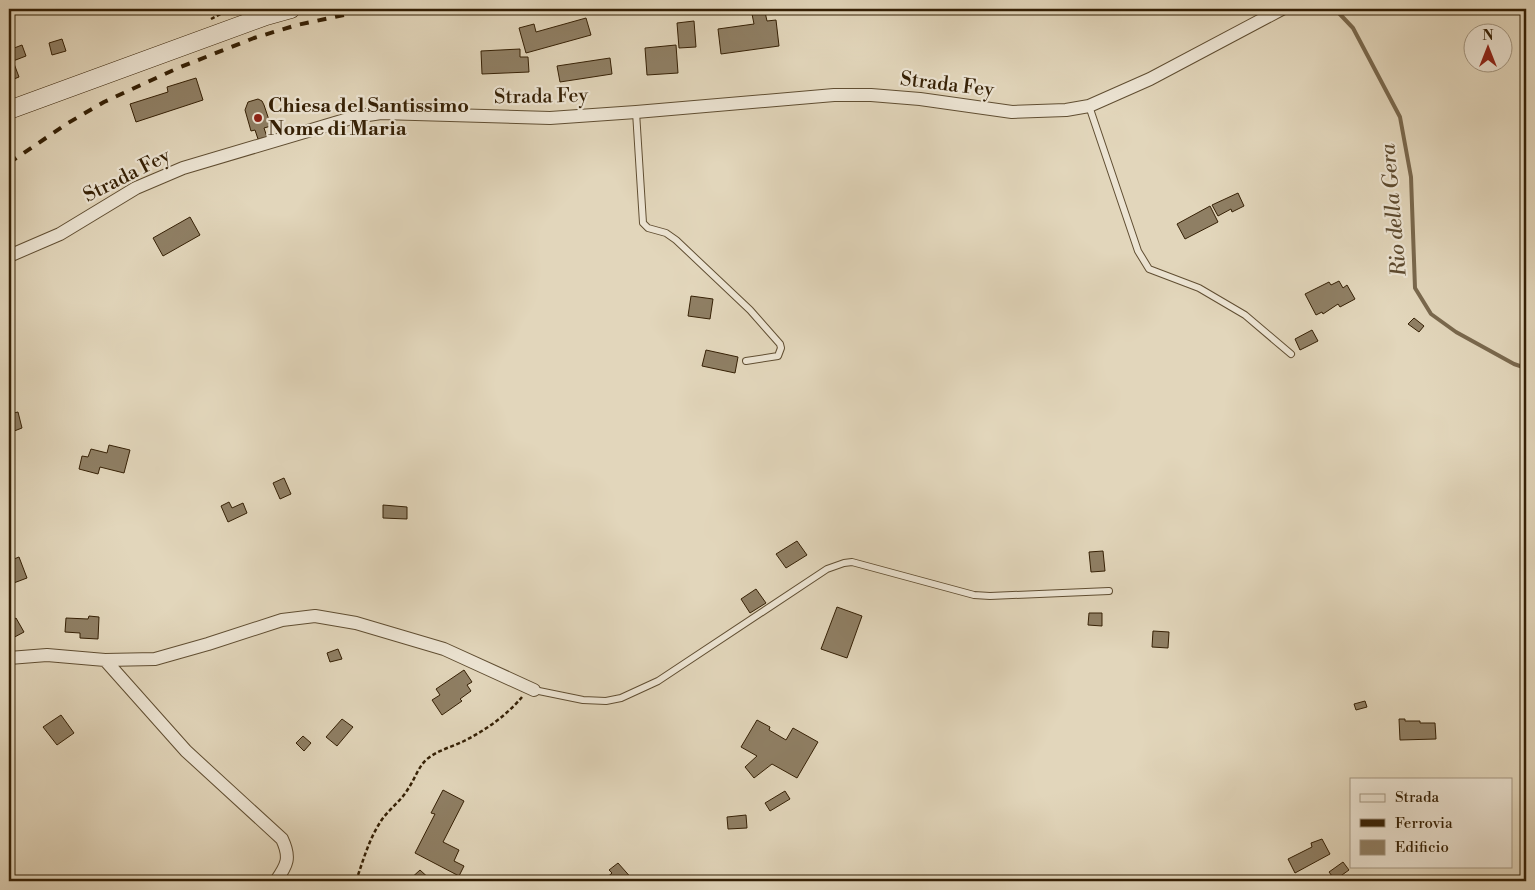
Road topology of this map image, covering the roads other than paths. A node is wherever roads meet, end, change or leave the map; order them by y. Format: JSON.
{"nodes":[{"id":1,"x":291,"y":9,"type":"edge"},
{"id":2,"x":1282,"y":9,"type":"edge"},
{"id":3,"x":1089,"y":106,"type":"junction"},
{"id":4,"x":9,"y":110,"type":"edge"},
{"id":5,"x":636,"y":112,"type":"junction"},
{"id":6,"x":9,"y":256,"type":"edge"},
{"id":7,"x":1291,"y":354,"type":"dead end"},
{"id":8,"x":746,"y":361,"type":"dead end"},
{"id":9,"x":1109,"y":591,"type":"dead end"},
{"id":10,"x":9,"y":658,"type":"edge"},
{"id":11,"x":105,"y":660,"type":"junction"},
{"id":12,"x":532,"y":689,"type":"joint"},
{"id":13,"x":276,"y":881,"type":"edge"}],
"edges":[{"from":1,"to":4,"type":"main road"},
{"from":2,"to":3,"type":"street","name":"Strada Fey"},
{"from":3,"to":5,"type":"street","name":"Strada Fey"},
{"from":3,"to":7,"type":"lane"},
{"from":5,"to":6,"type":"street","name":"Strada Fey"},
{"from":5,"to":8,"type":"lane"},
{"from":9,"to":12,"type":"lane"},
{"from":10,"to":11,"type":"street"},
{"from":11,"to":12,"type":"street"},
{"from":11,"to":13,"type":"street"}]}
